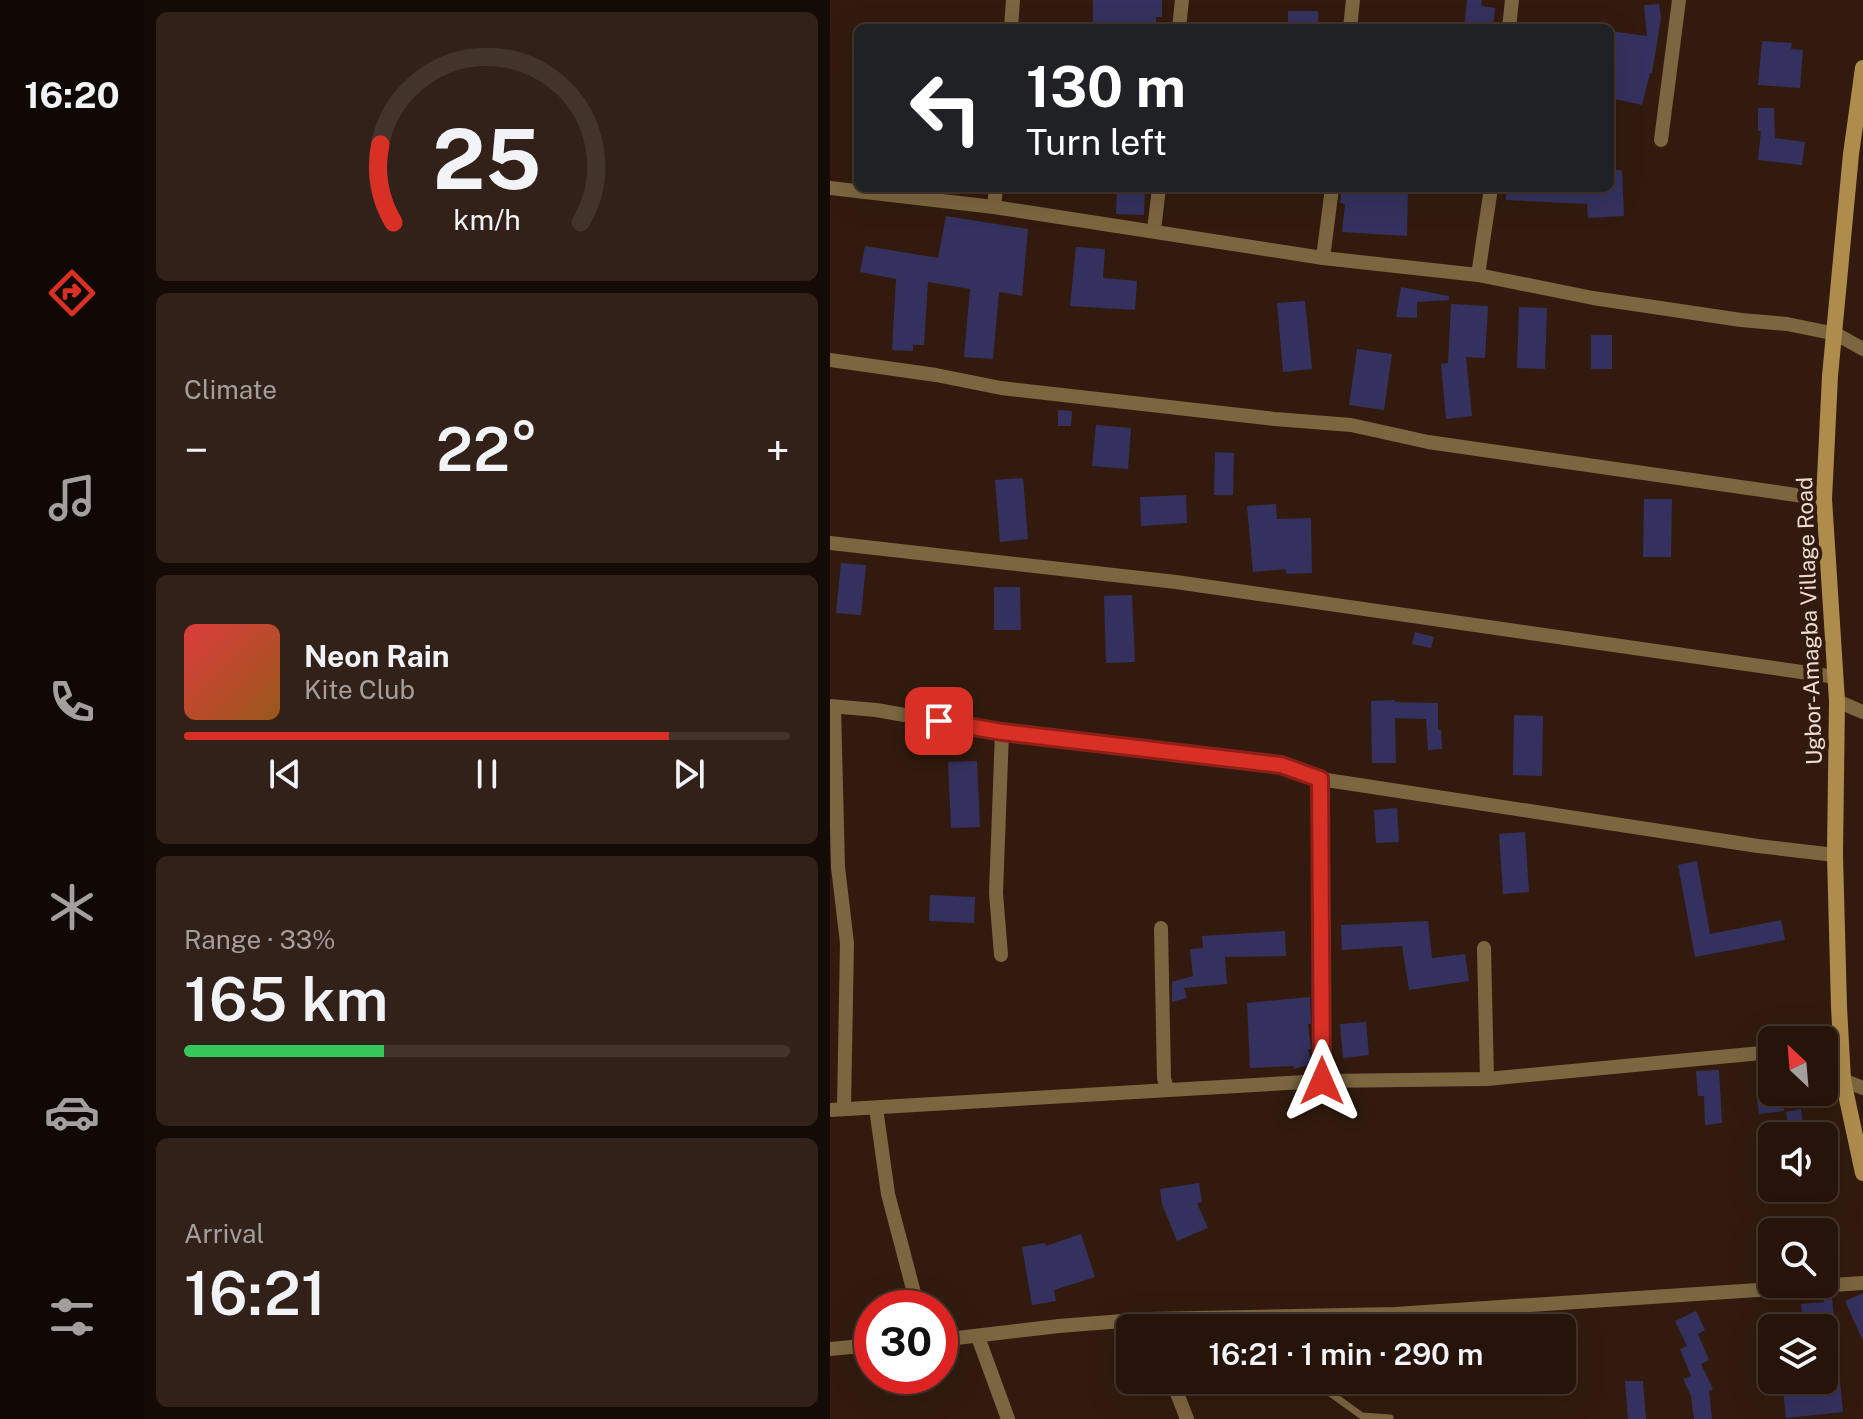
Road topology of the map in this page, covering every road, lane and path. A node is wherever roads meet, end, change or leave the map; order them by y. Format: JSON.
{"nodes":[{"id":1,"x":1013,"y":0,"type":"edge"},
{"id":2,"x":1182,"y":0,"type":"edge"},
{"id":3,"x":1353,"y":0,"type":"edge"},
{"id":4,"x":1512,"y":0,"type":"edge"},
{"id":5,"x":1679,"y":0,"type":"edge"},
{"id":6,"x":1011,"y":24,"type":"edge"},
{"id":7,"x":1179,"y":24,"type":"edge"},
{"id":8,"x":1350,"y":24,"type":"edge"},
{"id":9,"x":1509,"y":24,"type":"edge"},
{"id":10,"x":1863,"y":68,"type":"edge"},
{"id":11,"x":1661,"y":140,"type":"dead end"},
{"id":12,"x":1857,"y":157,"type":"edge"},
{"id":13,"x":830,"y":188,"type":"edge"},
{"id":14,"x":854,"y":191,"type":"edge"},
{"id":15,"x":865,"y":192,"type":"edge"},
{"id":16,"x":996,"y":192,"type":"edge"},
{"id":17,"x":1159,"y":192,"type":"edge"},
{"id":18,"x":1331,"y":192,"type":"edge"},
{"id":19,"x":1490,"y":192,"type":"edge"},
{"id":20,"x":994,"y":207,"type":"junction"},
{"id":21,"x":1154,"y":230,"type":"junction"},
{"id":22,"x":1323,"y":258,"type":"junction"},
{"id":23,"x":1478,"y":275,"type":"junction"},
{"id":24,"x":1836,"y":334,"type":"junction"},
{"id":25,"x":1863,"y":349,"type":"edge"},
{"id":26,"x":830,"y":360,"type":"edge"},
{"id":27,"x":1824,"y":499,"type":"junction"},
{"id":28,"x":830,"y":543,"type":"edge"},
{"id":29,"x":1836,"y":677,"type":"junction"},
{"id":30,"x":1837,"y":701,"type":"junction"},
{"id":31,"x":832,"y":707,"type":"edge"},
{"id":32,"x":1863,"y":712,"type":"edge"},
{"id":33,"x":1002,"y":732,"type":"junction"},
{"id":34,"x":1320,"y":779,"type":"junction"},
{"id":35,"x":1835,"y":855,"type":"junction"},
{"id":36,"x":1161,"y":928,"type":"dead end"},
{"id":37,"x":1484,"y":948,"type":"dead end"},
{"id":38,"x":1001,"y":955,"type":"dead end"},
{"id":39,"x":1832,"y":1026,"type":"edge"},
{"id":40,"x":1758,"y":1053,"type":"edge"},
{"id":41,"x":1838,"y":1065,"type":"edge"},
{"id":42,"x":1487,"y":1079,"type":"junction"},
{"id":43,"x":1843,"y":1080,"type":"junction"},
{"id":44,"x":1322,"y":1081,"type":"junction"},
{"id":45,"x":1863,"y":1088,"type":"edge"},
{"id":46,"x":1167,"y":1089,"type":"junction"},
{"id":47,"x":876,"y":1108,"type":"junction"},
{"id":48,"x":837,"y":1109,"type":"edge"},
{"id":49,"x":1863,"y":1173,"type":"edge"},
{"id":50,"x":1863,"y":1283,"type":"edge"},
{"id":51,"x":913,"y":1290,"type":"edge"},
{"id":52,"x":1397,"y":1314,"type":"edge"},
{"id":53,"x":1116,"y":1325,"type":"edge"},
{"id":54,"x":978,"y":1337,"type":"junction"},
{"id":55,"x":958,"y":1339,"type":"edge"},
{"id":56,"x":854,"y":1347,"type":"edge"},
{"id":57,"x":830,"y":1349,"type":"edge"},
{"id":58,"x":1177,"y":1394,"type":"edge"},
{"id":59,"x":1331,"y":1394,"type":"edge"},
{"id":60,"x":1390,"y":1418,"type":"edge"},
{"id":61,"x":1008,"y":1419,"type":"edge"},
{"id":62,"x":1187,"y":1419,"type":"edge"}],
"edges":[{"from":1,"to":6,"type":"street"},
{"from":2,"to":7,"type":"street"},
{"from":3,"to":8,"type":"street"},
{"from":4,"to":9,"type":"street"},
{"from":5,"to":11,"type":"street"},
{"from":10,"to":12,"type":"street","name":"Ugbor-Amagba Village Road"},
{"from":12,"to":24,"type":"street","name":"Ugbor-Amagba Village Road"},
{"from":13,"to":14,"type":"street"},
{"from":15,"to":20,"type":"street"},
{"from":16,"to":20,"type":"street"},
{"from":17,"to":21,"type":"street"},
{"from":18,"to":22,"type":"street"},
{"from":19,"to":23,"type":"street"},
{"from":20,"to":21,"type":"street"},
{"from":21,"to":22,"type":"street"},
{"from":22,"to":23,"type":"street"},
{"from":23,"to":24,"type":"street"},
{"from":24,"to":25,"type":"street"},
{"from":24,"to":27,"type":"street","name":"Ugbor-Amagba Village Road"},
{"from":26,"to":27,"type":"street"},
{"from":27,"to":29,"type":"street","name":"Ugbor-Amagba Village Road"},
{"from":28,"to":29,"type":"street"},
{"from":29,"to":30,"type":"street","name":"Ugbor-Amagba Village Road"},
{"from":30,"to":32,"type":"street"},
{"from":30,"to":35,"type":"street","name":"Ugbor-Amagba Village Road"},
{"from":31,"to":33,"type":"street"},
{"from":31,"to":48,"type":"street"},
{"from":33,"to":34,"type":"street"},
{"from":33,"to":38,"type":"street"},
{"from":34,"to":35,"type":"street"},
{"from":34,"to":44,"type":"street"},
{"from":35,"to":39,"type":"street","name":"Ugbor-Amagba Village Road"},
{"from":36,"to":46,"type":"street"},
{"from":37,"to":42,"type":"street"},
{"from":40,"to":42,"type":"street"},
{"from":41,"to":43,"type":"street","name":"Ugbor-Amagba Village Road"},
{"from":42,"to":44,"type":"street"},
{"from":43,"to":45,"type":"street"},
{"from":43,"to":49,"type":"street","name":"Ugbor-Amagba Village Road"},
{"from":44,"to":46,"type":"street"},
{"from":46,"to":47,"type":"street"},
{"from":47,"to":48,"type":"street"},
{"from":47,"to":51,"type":"street"},
{"from":50,"to":52,"type":"street"},
{"from":53,"to":54,"type":"street"},
{"from":54,"to":55,"type":"street"},
{"from":54,"to":61,"type":"street"},
{"from":56,"to":57,"type":"street"},
{"from":58,"to":62,"type":"street"},
{"from":59,"to":60,"type":"lane"}]}
